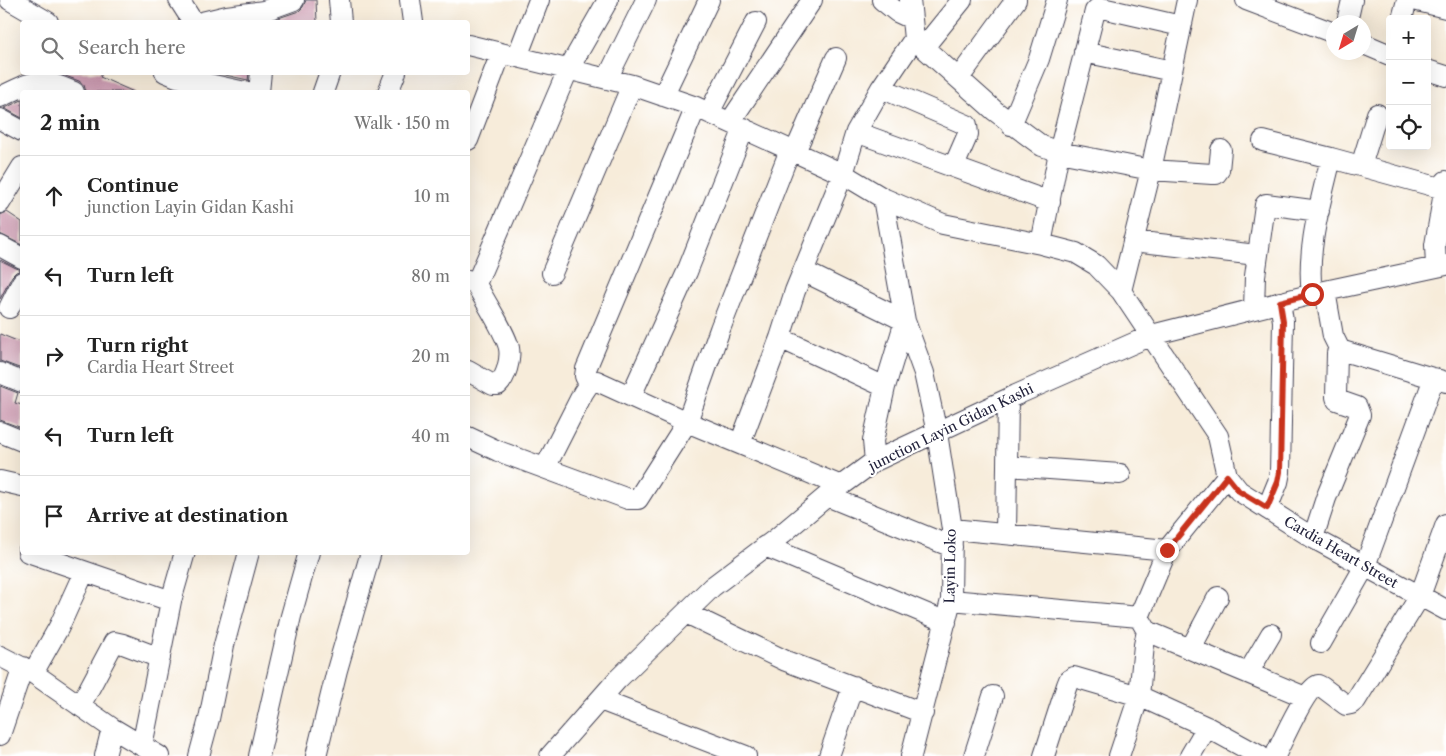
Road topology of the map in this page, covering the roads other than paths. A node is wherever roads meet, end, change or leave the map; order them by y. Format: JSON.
{"nodes":[{"id":1,"x":10,"y":0,"type":"edge"},
{"id":2,"x":179,"y":0,"type":"edge"},
{"id":3,"x":294,"y":0,"type":"edge"},
{"id":4,"x":339,"y":0,"type":"edge"},
{"id":5,"x":410,"y":0,"type":"edge"},
{"id":6,"x":539,"y":0,"type":"edge"},
{"id":7,"x":608,"y":0,"type":"edge"},
{"id":8,"x":646,"y":0,"type":"edge"},
{"id":9,"x":709,"y":0,"type":"edge"},
{"id":10,"x":812,"y":0,"type":"edge"},
{"id":11,"x":882,"y":0,"type":"edge"},
{"id":12,"x":962,"y":0,"type":"edge"},
{"id":13,"x":1016,"y":0,"type":"edge"},
{"id":14,"x":1057,"y":0,"type":"edge"},
{"id":15,"x":1187,"y":0,"type":"edge"},
{"id":16,"x":1246,"y":0,"type":"edge"},
{"id":17,"x":1352,"y":0,"type":"edge"},
{"id":18,"x":1407,"y":0,"type":"edge"},
{"id":19,"x":1414,"y":0,"type":"edge"},
{"id":20,"x":1446,"y":8,"type":"edge"},
{"id":21,"x":1295,"y":9,"type":"edge"},
{"id":22,"x":911,"y":10,"type":"edge"},
{"id":23,"x":1348,"y":15,"type":"edge"},
{"id":24,"x":1403,"y":15,"type":"edge"},
{"id":25,"x":264,"y":17,"type":"edge"},
{"id":26,"x":45,"y":20,"type":"edge"},
{"id":27,"x":192,"y":20,"type":"edge"},
{"id":28,"x":210,"y":20,"type":"edge"},
{"id":29,"x":341,"y":20,"type":"edge"},
{"id":30,"x":413,"y":20,"type":"edge"},
{"id":31,"x":756,"y":22,"type":"dead end"},
{"id":32,"x":1181,"y":26,"type":"junction"},
{"id":33,"x":1326,"y":28,"type":"edge"},
{"id":34,"x":919,"y":43,"type":"junction"},
{"id":35,"x":470,"y":45,"type":"edge"},
{"id":36,"x":1371,"y":47,"type":"edge"},
{"id":37,"x":1084,"y":52,"type":"junction"},
{"id":38,"x":1386,"y":53,"type":"edge"},
{"id":39,"x":509,"y":55,"type":"junction"},
{"id":40,"x":836,"y":58,"type":"dead end"},
{"id":41,"x":568,"y":70,"type":"junction"},
{"id":42,"x":1172,"y":71,"type":"junction"},
{"id":43,"x":1431,"y":71,"type":"edge"},
{"id":44,"x":31,"y":75,"type":"edge"},
{"id":45,"x":172,"y":75,"type":"edge"},
{"id":46,"x":261,"y":75,"type":"edge"},
{"id":47,"x":329,"y":75,"type":"edge"},
{"id":48,"x":395,"y":75,"type":"edge"},
{"id":49,"x":1446,"y":76,"type":"edge"},
{"id":50,"x":959,"y":78,"type":"junction"},
{"id":51,"x":608,"y":79,"type":"junction"},
{"id":52,"x":632,"y":85,"type":"junction"},
{"id":53,"x":1,"y":87,"type":"edge"},
{"id":54,"x":881,"y":88,"type":"junction"},
{"id":55,"x":69,"y":90,"type":"edge"},
{"id":56,"x":236,"y":90,"type":"edge"},
{"id":57,"x":259,"y":90,"type":"edge"},
{"id":58,"x":324,"y":90,"type":"edge"},
{"id":59,"x":389,"y":90,"type":"edge"},
{"id":60,"x":663,"y":96,"type":"junction"},
{"id":61,"x":702,"y":110,"type":"junction"},
{"id":62,"x":1377,"y":114,"type":"dead end"},
{"id":63,"x":0,"y":119,"type":"edge"},
{"id":64,"x":737,"y":125,"type":"junction"},
{"id":65,"x":1011,"y":125,"type":"junction"},
{"id":66,"x":20,"y":130,"type":"edge"},
{"id":67,"x":856,"y":132,"type":"junction"},
{"id":68,"x":470,"y":136,"type":"edge"},
{"id":69,"x":1263,"y":141,"type":"dead end"},
{"id":70,"x":1221,"y":150,"type":"dead end"},
{"id":71,"x":793,"y":151,"type":"junction"},
{"id":72,"x":1060,"y":152,"type":"junction"},
{"id":73,"x":1332,"y":158,"type":"junction"},
{"id":74,"x":954,"y":166,"type":"junction"},
{"id":75,"x":1361,"y":166,"type":"junction"},
{"id":76,"x":1151,"y":170,"type":"junction"},
{"id":77,"x":843,"y":174,"type":"junction"},
{"id":78,"x":20,"y":175,"type":"edge"},
{"id":79,"x":1445,"y":185,"type":"edge"},
{"id":80,"x":883,"y":198,"type":"junction"},
{"id":81,"x":1050,"y":202,"type":"junction"},
{"id":82,"x":0,"y":204,"type":"edge"},
{"id":83,"x":1319,"y":211,"type":"junction"},
{"id":84,"x":1134,"y":241,"type":"junction"},
{"id":85,"x":1041,"y":244,"type":"junction"},
{"id":86,"x":0,"y":246,"type":"edge"},
{"id":87,"x":1257,"y":255,"type":"junction"},
{"id":88,"x":20,"y":257,"type":"edge"},
{"id":89,"x":1441,"y":266,"type":"edge"},
{"id":90,"x":803,"y":271,"type":"junction"},
{"id":91,"x":552,"y":273,"type":"dead end"},
{"id":92,"x":472,"y":282,"type":"edge"},
{"id":93,"x":20,"y":286,"type":"edge"},
{"id":94,"x":1121,"y":291,"type":"junction"},
{"id":95,"x":1319,"y":292,"type":"junction"},
{"id":96,"x":1280,"y":302,"type":"junction"},
{"id":97,"x":10,"y":309,"type":"edge"},
{"id":98,"x":1254,"y":309,"type":"junction"},
{"id":99,"x":905,"y":321,"type":"junction"},
{"id":100,"x":1152,"y":336,"type":"junction"},
{"id":101,"x":780,"y":338,"type":"junction"},
{"id":102,"x":1340,"y":350,"type":"junction"},
{"id":103,"x":470,"y":372,"type":"edge"},
{"id":104,"x":0,"y":373,"type":"edge"},
{"id":105,"x":1440,"y":380,"type":"edge"},
{"id":106,"x":20,"y":381,"type":"edge"},
{"id":107,"x":590,"y":384,"type":"junction"},
{"id":108,"x":885,"y":388,"type":"junction"},
{"id":109,"x":631,"y":396,"type":"junction"},
{"id":110,"x":1008,"y":399,"type":"junction"},
{"id":111,"x":687,"y":422,"type":"junction"},
{"id":112,"x":0,"y":432,"type":"edge"},
{"id":113,"x":937,"y":433,"type":"junction"},
{"id":114,"x":470,"y":438,"type":"edge"},
{"id":115,"x":20,"y":439,"type":"edge"},
{"id":116,"x":740,"y":444,"type":"junction"},
{"id":117,"x":875,"y":461,"type":"junction"},
{"id":118,"x":1007,"y":466,"type":"junction"},
{"id":119,"x":545,"y":468,"type":"junction"},
{"id":120,"x":1120,"y":474,"type":"dead end"},
{"id":121,"x":1227,"y":476,"type":"junction"},
{"id":122,"x":0,"y":481,"type":"edge"},
{"id":123,"x":20,"y":486,"type":"edge"},
{"id":124,"x":834,"y":491,"type":"junction"},
{"id":125,"x":1267,"y":508,"type":"junction"},
{"id":126,"x":1446,"y":524,"type":"edge"},
{"id":127,"x":1006,"y":534,"type":"junction"},
{"id":128,"x":952,"y":538,"type":"junction"},
{"id":129,"x":1313,"y":538,"type":"junction"},
{"id":130,"x":765,"y":546,"type":"junction"},
{"id":131,"x":1167,"y":550,"type":"junction"},
{"id":132,"x":36,"y":555,"type":"edge"},
{"id":133,"x":184,"y":555,"type":"edge"},
{"id":134,"x":248,"y":555,"type":"edge"},
{"id":135,"x":309,"y":555,"type":"edge"},
{"id":136,"x":370,"y":555,"type":"edge"},
{"id":137,"x":1365,"y":566,"type":"junction"},
{"id":138,"x":84,"y":572,"type":"junction"},
{"id":139,"x":1420,"y":596,"type":"junction"},
{"id":140,"x":1218,"y":597,"type":"dead end"},
{"id":141,"x":951,"y":600,"type":"junction"},
{"id":142,"x":171,"y":601,"type":"junction"},
{"id":143,"x":1446,"y":610,"type":"edge"},
{"id":144,"x":686,"y":613,"type":"junction"},
{"id":145,"x":946,"y":622,"type":"junction"},
{"id":146,"x":1143,"y":624,"type":"junction"},
{"id":147,"x":1271,"y":634,"type":"dead end"},
{"id":148,"x":1321,"y":643,"type":"dead end"},
{"id":149,"x":1191,"y":648,"type":"junction"},
{"id":150,"x":0,"y":656,"type":"edge"},
{"id":151,"x":160,"y":658,"type":"junction"},
{"id":152,"x":28,"y":670,"type":"junction"},
{"id":153,"x":1248,"y":673,"type":"junction"},
{"id":154,"x":853,"y":686,"type":"junction"},
{"id":155,"x":993,"y":696,"type":"dead end"},
{"id":156,"x":1139,"y":696,"type":"junction"},
{"id":157,"x":1305,"y":697,"type":"junction"},
{"id":158,"x":600,"y":700,"type":"junction"},
{"id":159,"x":80,"y":706,"type":"junction"},
{"id":160,"x":923,"y":713,"type":"junction"},
{"id":161,"x":1207,"y":727,"type":"junction"},
{"id":162,"x":112,"y":728,"type":"junction"},
{"id":163,"x":0,"y":735,"type":"edge"},
{"id":164,"x":150,"y":751,"type":"edge"},
{"id":165,"x":105,"y":756,"type":"edge"},
{"id":166,"x":199,"y":756,"type":"edge"},
{"id":167,"x":259,"y":756,"type":"edge"},
{"id":168,"x":316,"y":756,"type":"edge"},
{"id":169,"x":550,"y":756,"type":"edge"},
{"id":170,"x":746,"y":756,"type":"edge"},
{"id":171,"x":829,"y":756,"type":"edge"},
{"id":172,"x":911,"y":756,"type":"edge"},
{"id":173,"x":974,"y":756,"type":"edge"},
{"id":174,"x":1044,"y":756,"type":"edge"},
{"id":175,"x":1119,"y":756,"type":"edge"},
{"id":176,"x":1190,"y":756,"type":"edge"},
{"id":177,"x":1260,"y":756,"type":"edge"},
{"id":178,"x":1275,"y":756,"type":"edge"}],
"edges":[{"from":1,"to":26,"type":"street"},
{"from":2,"to":27,"type":"street"},
{"from":3,"to":25,"type":"street"},
{"from":4,"to":29,"type":"street"},
{"from":5,"to":30,"type":"street"},
{"from":6,"to":39,"type":"street"},
{"from":7,"to":41,"type":"street"},
{"from":8,"to":51,"type":"street"},
{"from":9,"to":60,"type":"street"},
{"from":10,"to":64,"type":"street"},
{"from":11,"to":22,"type":"street"},
{"from":12,"to":34,"type":"street"},
{"from":13,"to":50,"type":"street"},
{"from":14,"to":65,"type":"street"},
{"from":15,"to":32,"type":"street"},
{"from":16,"to":21,"type":"street"},
{"from":17,"to":23,"type":"street"},
{"from":18,"to":24,"type":"street"},
{"from":19,"to":20,"type":"street"},
{"from":21,"to":33,"type":"street"},
{"from":22,"to":34,"type":"street"},
{"from":25,"to":28,"type":"street"},
{"from":31,"to":61,"type":"street"},
{"from":32,"to":37,"type":"street"},
{"from":32,"to":42,"type":"street"},
{"from":34,"to":50,"type":"street"},
{"from":34,"to":54,"type":"street"},
{"from":35,"to":39,"type":"street"},
{"from":36,"to":38,"type":"street"},
{"from":37,"to":42,"type":"street"},
{"from":37,"to":72,"type":"street"},
{"from":39,"to":41,"type":"street"},
{"from":39,"to":68,"type":"street"},
{"from":40,"to":71,"type":"street"},
{"from":41,"to":51,"type":"street"},
{"from":41,"to":92,"type":"street"},
{"from":42,"to":76,"type":"street"},
{"from":43,"to":49,"type":"street"},
{"from":44,"to":53,"type":"street"},
{"from":45,"to":56,"type":"street"},
{"from":46,"to":57,"type":"street"},
{"from":47,"to":58,"type":"street"},
{"from":48,"to":59,"type":"street"},
{"from":50,"to":65,"type":"street"},
{"from":51,"to":52,"type":"street"},
{"from":52,"to":60,"type":"street"},
{"from":52,"to":91,"type":"street"},
{"from":53,"to":55,"type":"street"},
{"from":54,"to":67,"type":"street"},
{"from":54,"to":74,"type":"street"},
{"from":60,"to":61,"type":"street"},
{"from":61,"to":64,"type":"street"},
{"from":61,"to":107,"type":"street"},
{"from":62,"to":75,"type":"street"},
{"from":63,"to":66,"type":"street"},
{"from":64,"to":71,"type":"street"},
{"from":64,"to":109,"type":"street"},
{"from":65,"to":72,"type":"street"},
{"from":67,"to":74,"type":"street"},
{"from":67,"to":77,"type":"street"},
{"from":69,"to":73,"type":"street"},
{"from":70,"to":76,"type":"street"},
{"from":71,"to":77,"type":"street"},
{"from":71,"to":111,"type":"street"},
{"from":72,"to":76,"type":"street"},
{"from":72,"to":81,"type":"street"},
{"from":73,"to":75,"type":"street"},
{"from":73,"to":83,"type":"street"},
{"from":74,"to":81,"type":"street"},
{"from":75,"to":79,"type":"street"},
{"from":76,"to":84,"type":"street"},
{"from":77,"to":80,"type":"street"},
{"from":77,"to":90,"type":"street"},
{"from":78,"to":82,"type":"street"},
{"from":79,"to":89,"type":"street"},
{"from":80,"to":85,"type":"street"},
{"from":80,"to":99,"type":"street","name":"Layin Loko"},
{"from":81,"to":85,"type":"street"},
{"from":83,"to":87,"type":"street"},
{"from":83,"to":95,"type":"street"},
{"from":84,"to":87,"type":"street"},
{"from":84,"to":94,"type":"street"},
{"from":85,"to":94,"type":"street"},
{"from":86,"to":88,"type":"street"},
{"from":87,"to":98,"type":"street"},
{"from":89,"to":95,"type":"street","name":"junction Layin Gidan Kashi"},
{"from":90,"to":99,"type":"street"},
{"from":90,"to":101,"type":"street"},
{"from":92,"to":103,"type":"street"},
{"from":93,"to":97,"type":"street"},
{"from":94,"to":100,"type":"street"},
{"from":95,"to":96,"type":"street","name":"junction Layin Gidan Kashi"},
{"from":95,"to":102,"type":"street"},
{"from":96,"to":98,"type":"street","name":"junction Layin Gidan Kashi"},
{"from":96,"to":125,"type":"street"},
{"from":98,"to":100,"type":"street","name":"junction Layin Gidan Kashi"},
{"from":99,"to":108,"type":"street"},
{"from":99,"to":113,"type":"street","name":"Layin Loko"},
{"from":100,"to":110,"type":"street","name":"junction Layin Gidan Kashi"},
{"from":100,"to":121,"type":"street"},
{"from":101,"to":108,"type":"street"},
{"from":101,"to":116,"type":"street"},
{"from":102,"to":105,"type":"street"},
{"from":102,"to":129,"type":"street"},
{"from":104,"to":106,"type":"street"},
{"from":105,"to":137,"type":"street"},
{"from":107,"to":109,"type":"street"},
{"from":107,"to":119,"type":"street"},
{"from":108,"to":117,"type":"street"},
{"from":109,"to":111,"type":"street"},
{"from":110,"to":113,"type":"street","name":"junction Layin Gidan Kashi"},
{"from":110,"to":118,"type":"street"},
{"from":111,"to":116,"type":"street"},
{"from":111,"to":119,"type":"street"},
{"from":112,"to":115,"type":"street"},
{"from":113,"to":117,"type":"street","name":"junction Layin Gidan Kashi"},
{"from":113,"to":128,"type":"street","name":"Layin Loko"},
{"from":114,"to":119,"type":"street"},
{"from":116,"to":124,"type":"street"},
{"from":117,"to":124,"type":"street","name":"junction Layin Gidan Kashi"},
{"from":118,"to":120,"type":"street"},
{"from":118,"to":127,"type":"street"},
{"from":121,"to":125,"type":"street","name":"Cardia Heart Street"},
{"from":121,"to":131,"type":"street"},
{"from":122,"to":123,"type":"street"},
{"from":124,"to":128,"type":"street"},
{"from":124,"to":130,"type":"street","name":"junction Layin Gidan Kashi"},
{"from":125,"to":129,"type":"street","name":"Cardia Heart Street"},
{"from":126,"to":139,"type":"street"},
{"from":127,"to":128,"type":"street"},
{"from":127,"to":131,"type":"street"},
{"from":128,"to":141,"type":"street","name":"Layin Loko"},
{"from":129,"to":137,"type":"street","name":"Cardia Heart Street"},
{"from":130,"to":144,"type":"street","name":"junction Layin Gidan Kashi"},
{"from":130,"to":145,"type":"street"},
{"from":131,"to":146,"type":"street"},
{"from":132,"to":138,"type":"street"},
{"from":133,"to":142,"type":"street"},
{"from":134,"to":166,"type":"street"},
{"from":135,"to":167,"type":"street"},
{"from":136,"to":168,"type":"street"},
{"from":137,"to":139,"type":"street","name":"Cardia Heart Street"},
{"from":137,"to":148,"type":"street"},
{"from":138,"to":142,"type":"street"},
{"from":138,"to":152,"type":"street"},
{"from":139,"to":143,"type":"street","name":"Cardia Heart Street"},
{"from":139,"to":157,"type":"street"},
{"from":140,"to":149,"type":"street"},
{"from":141,"to":145,"type":"street","name":"Layin Loko"},
{"from":141,"to":146,"type":"street"},
{"from":142,"to":151,"type":"street"},
{"from":144,"to":154,"type":"street"},
{"from":144,"to":158,"type":"street","name":"junction Layin Gidan Kashi"},
{"from":145,"to":160,"type":"street","name":"Layin Loko"},
{"from":146,"to":149,"type":"street"},
{"from":146,"to":156,"type":"street"},
{"from":147,"to":153,"type":"street"},
{"from":149,"to":153,"type":"street"},
{"from":150,"to":152,"type":"street"},
{"from":151,"to":159,"type":"street"},
{"from":151,"to":164,"type":"street"},
{"from":152,"to":159,"type":"street"},
{"from":152,"to":163,"type":"street"},
{"from":153,"to":157,"type":"street"},
{"from":154,"to":160,"type":"street"},
{"from":154,"to":171,"type":"street"},
{"from":155,"to":173,"type":"street"},
{"from":156,"to":161,"type":"street"},
{"from":156,"to":174,"type":"street"},
{"from":156,"to":175,"type":"street"},
{"from":157,"to":178,"type":"street"},
{"from":158,"to":169,"type":"street","name":"junction Layin Gidan Kashi"},
{"from":158,"to":170,"type":"street"},
{"from":159,"to":162,"type":"street"},
{"from":160,"to":172,"type":"street","name":"Layin Loko"},
{"from":161,"to":176,"type":"street"},
{"from":161,"to":177,"type":"street"},
{"from":162,"to":164,"type":"street"},
{"from":162,"to":165,"type":"street"}]}
